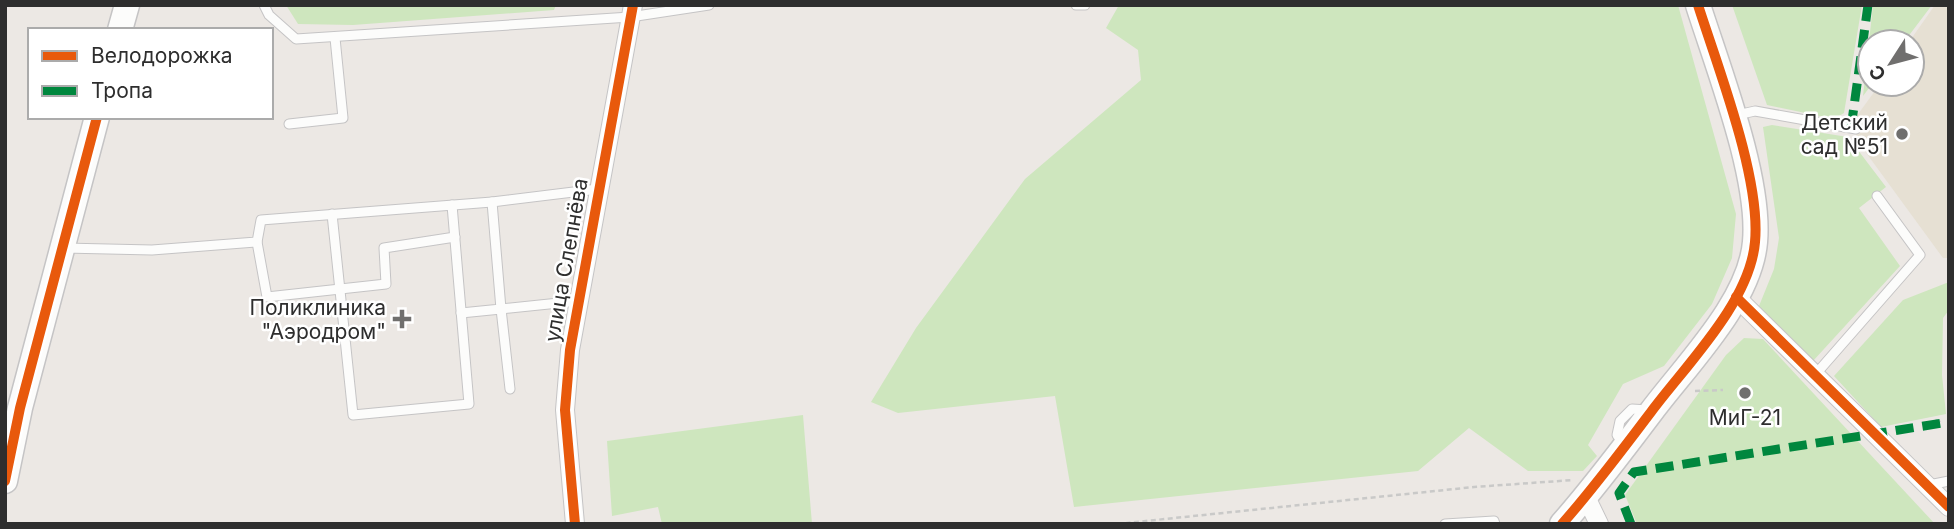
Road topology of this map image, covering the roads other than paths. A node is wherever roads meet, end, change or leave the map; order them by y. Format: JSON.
{"nodes":[{"id":1,"x":127,"y":5,"type":"edge"},
{"id":2,"x":264,"y":5,"type":"edge"},
{"id":3,"x":709,"y":5,"type":"edge"},
{"id":4,"x":1076,"y":5,"type":"edge"},
{"id":5,"x":1085,"y":5,"type":"edge"},
{"id":6,"x":1698,"y":5,"type":"edge"},
{"id":7,"x":631,"y":11,"type":"edge"},
{"id":8,"x":121,"y":28,"type":"edge"},
{"id":9,"x":335,"y":38,"type":"junction"},
{"id":10,"x":1733,"y":116,"type":"junction"},
{"id":11,"x":96,"y":119,"type":"edge"},
{"id":12,"x":289,"y":124,"type":"dead end"},
{"id":13,"x":1856,"y":129,"type":"dead end"},
{"id":14,"x":598,"y":189,"type":"junction"},
{"id":15,"x":1877,"y":196,"type":"dead end"},
{"id":16,"x":492,"y":202,"type":"junction"},
{"id":17,"x":452,"y":205,"type":"junction"},
{"id":18,"x":332,"y":214,"type":"junction"},
{"id":19,"x":455,"y":237,"type":"junction"},
{"id":20,"x":257,"y":242,"type":"junction"},
{"id":21,"x":62,"y":247,"type":"junction"},
{"id":22,"x":340,"y":290,"type":"junction"},
{"id":23,"x":1736,"y":297,"type":"junction"},
{"id":24,"x":578,"y":301,"type":"junction"},
{"id":25,"x":501,"y":309,"type":"junction"},
{"id":26,"x":461,"y":313,"type":"junction"},
{"id":27,"x":1815,"y":375,"type":"junction"},
{"id":28,"x":510,"y":389,"type":"dead end"},
{"id":29,"x":5,"y":481,"type":"edge"},
{"id":30,"x":1949,"y":481,"type":"edge"},
{"id":31,"x":1927,"y":485,"type":"junction"},
{"id":32,"x":1586,"y":497,"type":"junction"},
{"id":33,"x":1949,"y":507,"type":"edge"},
{"id":34,"x":575,"y":524,"type":"edge"},
{"id":35,"x":1445,"y":524,"type":"edge"},
{"id":36,"x":1495,"y":524,"type":"edge"},
{"id":37,"x":1562,"y":524,"type":"edge"},
{"id":38,"x":1599,"y":524,"type":"edge"}],
"edges":[{"from":1,"to":8,"type":"street"},
{"from":2,"to":9,"type":"lane"},
{"from":3,"to":7,"type":"lane"},
{"from":4,"to":5,"type":"lane"},
{"from":6,"to":10,"type":"street"},
{"from":7,"to":9,"type":"lane"},
{"from":7,"to":14,"type":"street","name":"улица Слепнёва"},
{"from":9,"to":12,"type":"lane"},
{"from":10,"to":13,"type":"lane"},
{"from":10,"to":23,"type":"street"},
{"from":11,"to":21,"type":"street"},
{"from":14,"to":16,"type":"lane"},
{"from":14,"to":24,"type":"street","name":"улица Слепнёва"},
{"from":15,"to":27,"type":"lane"},
{"from":16,"to":17,"type":"lane"},
{"from":16,"to":25,"type":"lane"},
{"from":17,"to":18,"type":"lane"},
{"from":17,"to":19,"type":"lane"},
{"from":18,"to":20,"type":"lane"},
{"from":18,"to":22,"type":"lane"},
{"from":19,"to":22,"type":"lane"},
{"from":19,"to":26,"type":"lane"},
{"from":20,"to":21,"type":"lane"},
{"from":20,"to":22,"type":"lane"},
{"from":21,"to":29,"type":"street"},
{"from":22,"to":26,"type":"lane"},
{"from":23,"to":27,"type":"street"},
{"from":23,"to":32,"type":"street"},
{"from":24,"to":25,"type":"lane"},
{"from":24,"to":34,"type":"street","name":"улица Слепнёва"},
{"from":25,"to":26,"type":"lane"},
{"from":25,"to":28,"type":"lane"},
{"from":27,"to":31,"type":"street"},
{"from":30,"to":31,"type":"lane"},
{"from":31,"to":33,"type":"street"},
{"from":32,"to":37,"type":"street"},
{"from":32,"to":38,"type":"street"},
{"from":35,"to":36,"type":"lane"}]}
